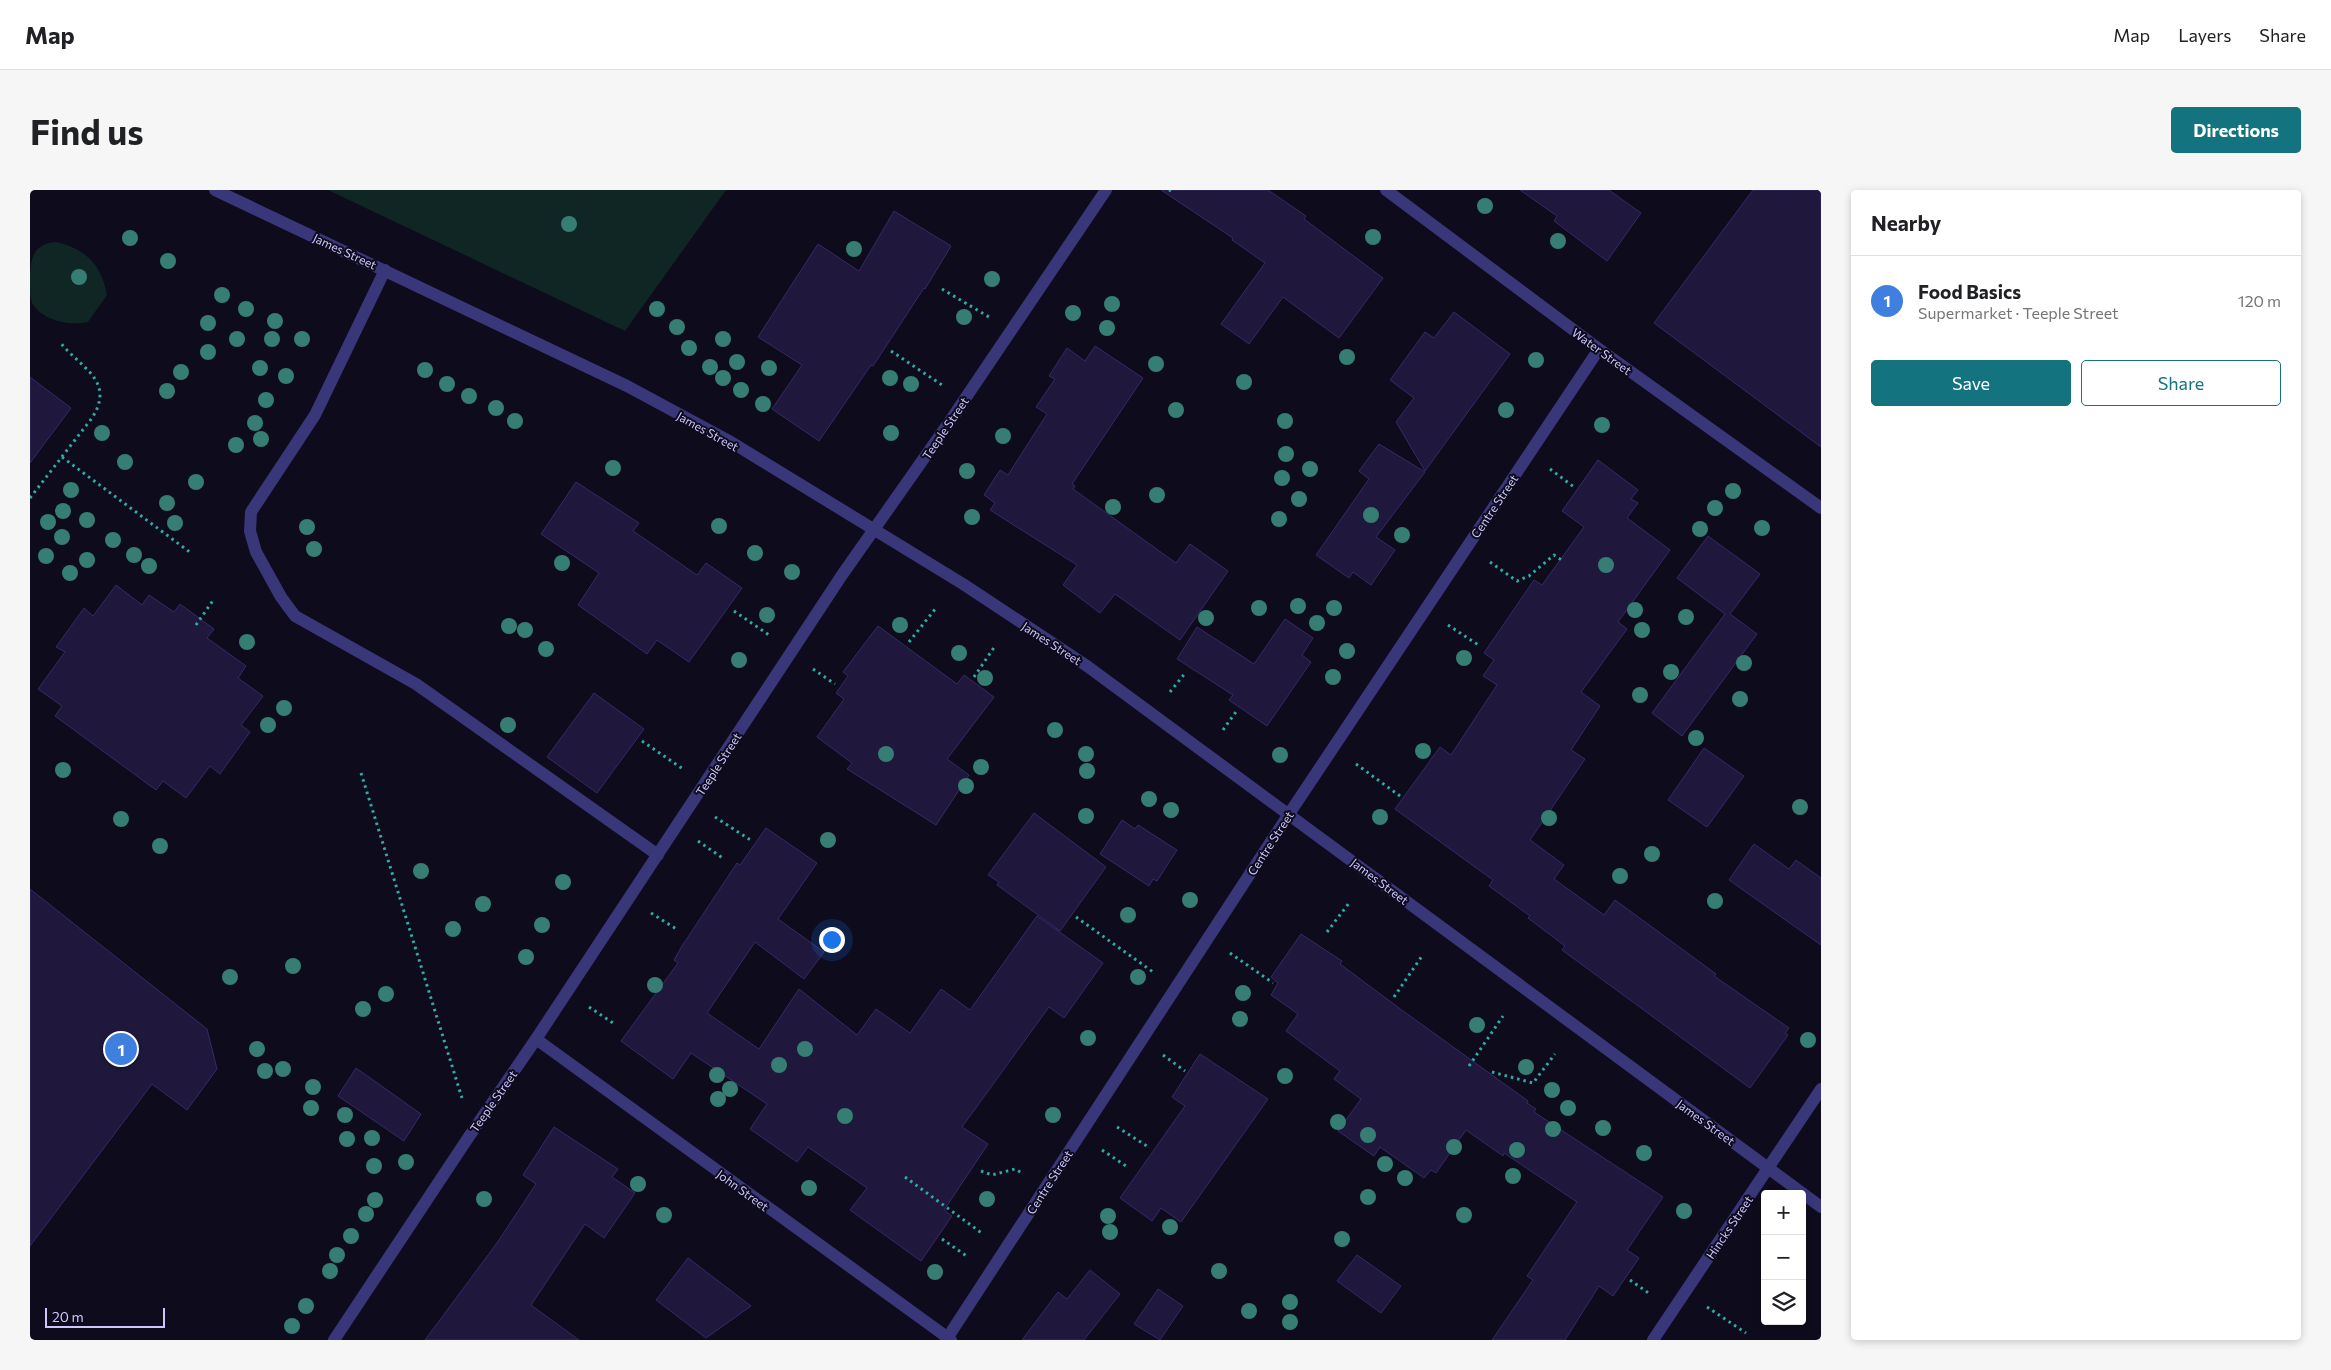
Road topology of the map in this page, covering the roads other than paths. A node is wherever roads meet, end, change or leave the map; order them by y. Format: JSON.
{"nodes":[{"id":1,"x":216,"y":190,"type":"edge"},
{"id":2,"x":1106,"y":190,"type":"edge"},
{"id":3,"x":1386,"y":190,"type":"edge"},
{"id":4,"x":385,"y":270,"type":"junction"},
{"id":5,"x":1599,"y":349,"type":"junction"},
{"id":6,"x":1821,"y":508,"type":"edge"},
{"id":7,"x":874,"y":530,"type":"junction"},
{"id":8,"x":1289,"y":814,"type":"junction"},
{"id":9,"x":658,"y":855,"type":"junction"},
{"id":10,"x":536,"y":1040,"type":"junction"},
{"id":11,"x":1821,"y":1088,"type":"edge"},
{"id":12,"x":1768,"y":1168,"type":"junction"},
{"id":13,"x":1821,"y":1207,"type":"edge"},
{"id":14,"x":948,"y":1339,"type":"edge"},
{"id":15,"x":334,"y":1340,"type":"edge"},
{"id":16,"x":1653,"y":1340,"type":"edge"}],
"edges":[{"from":1,"to":4,"type":"street","name":"James Street"},
{"from":2,"to":7,"type":"street","name":"Teeple Street"},
{"from":3,"to":5,"type":"street","name":"Water Street"},
{"from":4,"to":7,"type":"street","name":"James Street"},
{"from":4,"to":9,"type":"street"},
{"from":5,"to":6,"type":"street","name":"Water Street"},
{"from":5,"to":8,"type":"street","name":"Centre Street"},
{"from":7,"to":8,"type":"street","name":"James Street"},
{"from":7,"to":9,"type":"street","name":"Teeple Street"},
{"from":8,"to":12,"type":"street","name":"James Street"},
{"from":8,"to":14,"type":"street","name":"Centre Street"},
{"from":9,"to":10,"type":"street","name":"Teeple Street"},
{"from":10,"to":14,"type":"street","name":"John Street"},
{"from":10,"to":15,"type":"street","name":"Teeple Street"},
{"from":11,"to":12,"type":"street","name":"Hincks Street"},
{"from":12,"to":13,"type":"street","name":"James Street"},
{"from":12,"to":16,"type":"street","name":"Hincks Street"}]}
